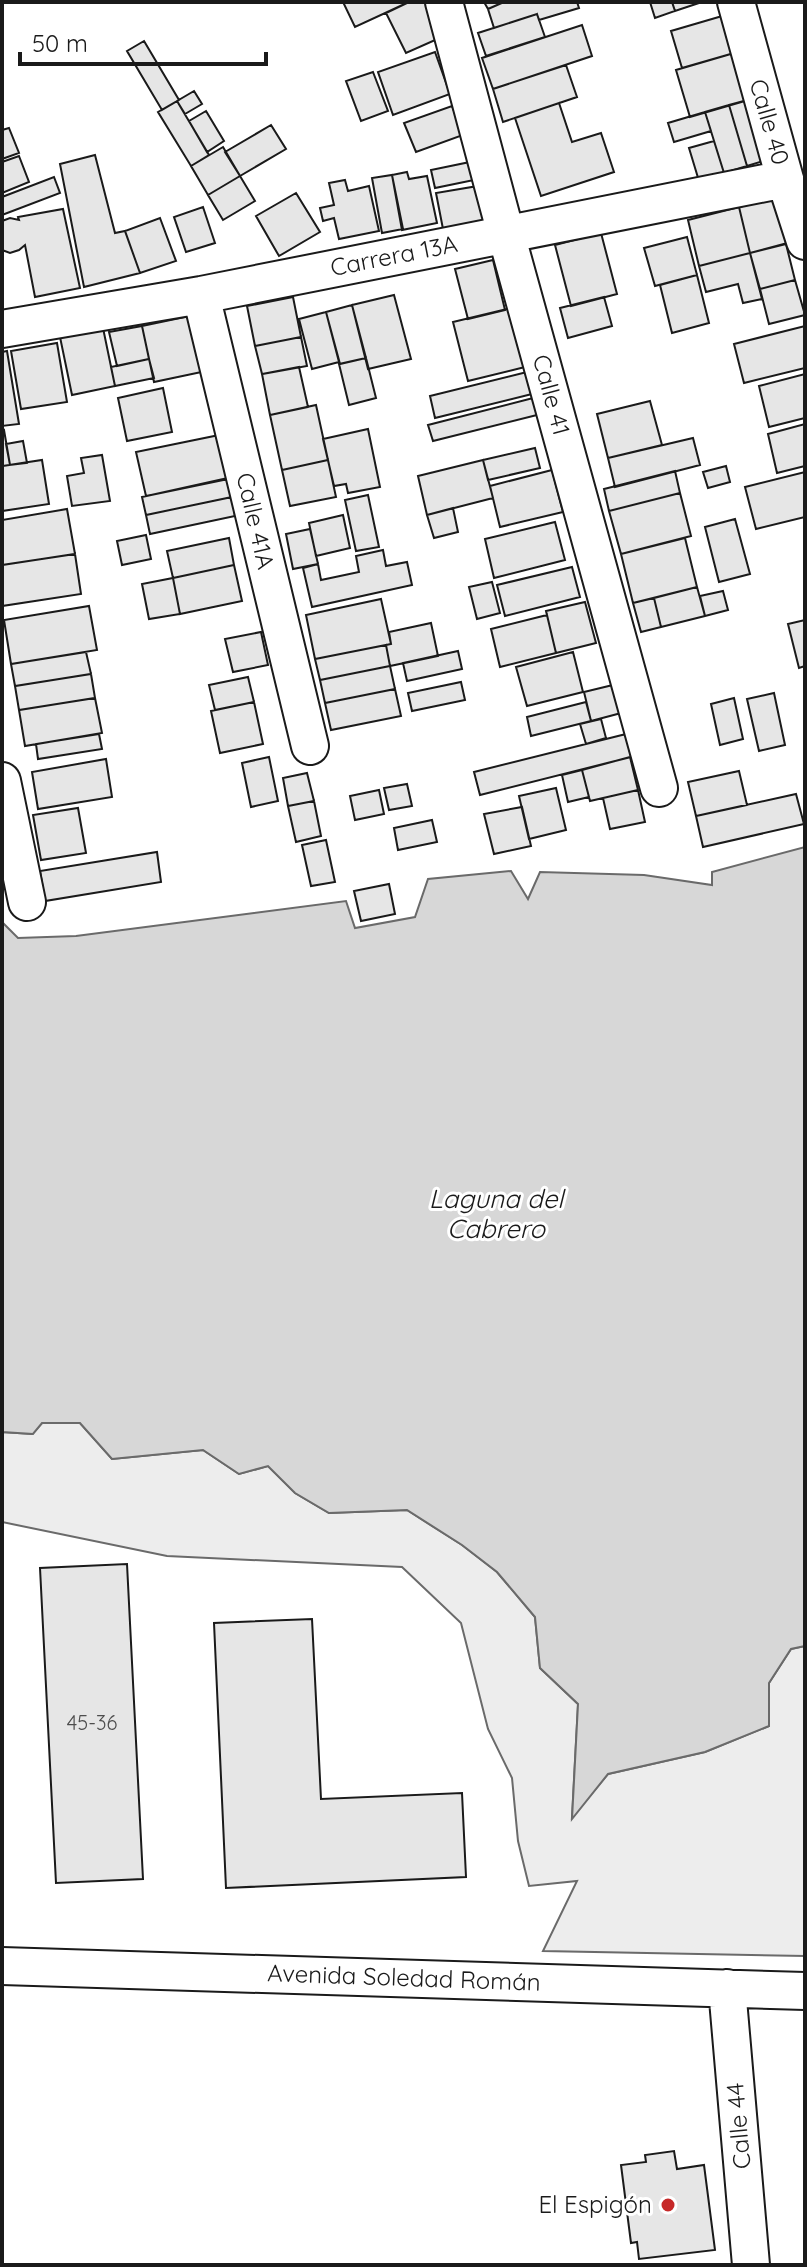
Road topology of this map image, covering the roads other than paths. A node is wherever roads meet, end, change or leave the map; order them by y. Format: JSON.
{"nodes":[{"id":1,"x":444,"y":2,"type":"edge"},
{"id":2,"x":736,"y":2,"type":"edge"},
{"id":3,"x":785,"y":179,"type":"junction"},
{"id":4,"x":506,"y":234,"type":"junction"},
{"id":5,"x":805,"y":241,"type":"edge"},
{"id":6,"x":201,"y":295,"type":"junction"},
{"id":7,"x":2,"y":329,"type":"edge"},
{"id":8,"x":310,"y":746,"type":"dead end"},
{"id":9,"x":2,"y":781,"type":"edge"},
{"id":10,"x":659,"y":788,"type":"dead end"},
{"id":11,"x":27,"y":902,"type":"dead end"},
{"id":12,"x":2,"y":1966,"type":"edge"},
{"id":13,"x":727,"y":1988,"type":"junction"},
{"id":14,"x":805,"y":1991,"type":"edge"},
{"id":15,"x":751,"y":2265,"type":"edge"}],
"edges":[{"from":1,"to":4,"type":"street","name":"Calle 41"},
{"from":2,"to":3,"type":"street","name":"Calle 40"},
{"from":3,"to":4,"type":"street","name":"Carrera 13A"},
{"from":3,"to":5,"type":"street","name":"Calle 40"},
{"from":4,"to":6,"type":"street","name":"Carrera 13A"},
{"from":4,"to":10,"type":"street","name":"Calle 41"},
{"from":6,"to":7,"type":"street","name":"Carrera 13A"},
{"from":6,"to":8,"type":"street","name":"Calle 41A"},
{"from":9,"to":11,"type":"street"},
{"from":12,"to":13,"type":"street","name":"Avenida Soledad Román"},
{"from":13,"to":14,"type":"street","name":"Avenida Soledad Román"},
{"from":13,"to":15,"type":"street","name":"Calle 44"}]}
